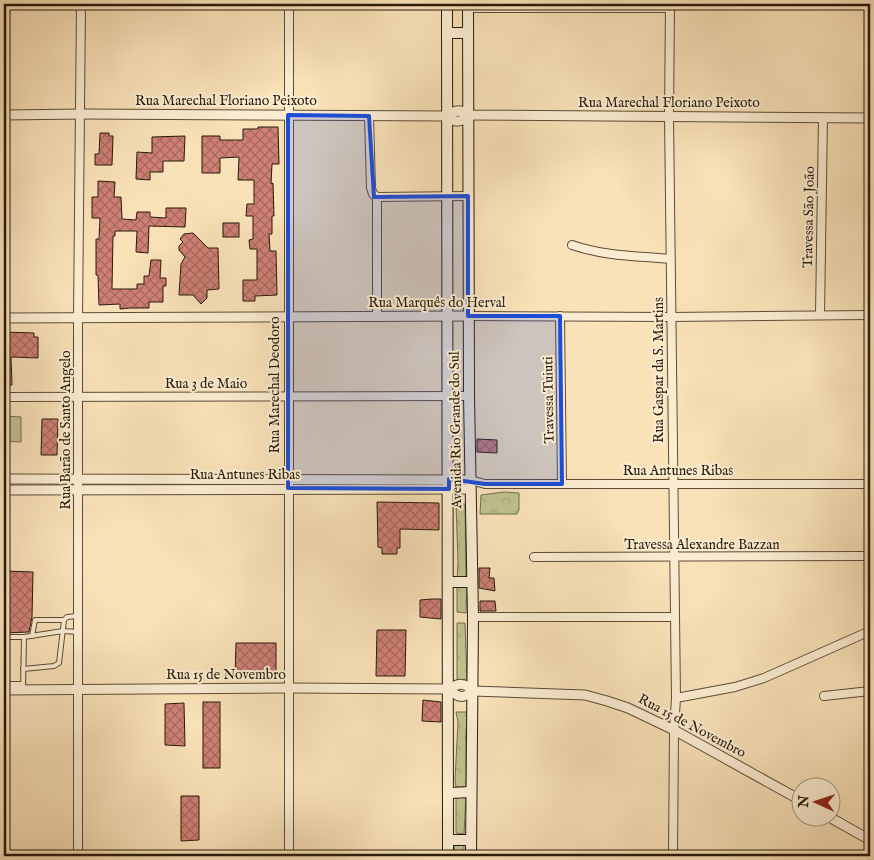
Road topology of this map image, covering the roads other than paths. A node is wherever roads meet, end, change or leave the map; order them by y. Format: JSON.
{"nodes":[{"id":1,"x":81,"y":4,"type":"edge"},
{"id":2,"x":289,"y":4,"type":"edge"},
{"id":3,"x":447,"y":4,"type":"edge"},
{"id":4,"x":468,"y":6,"type":"edge"},
{"id":5,"x":670,"y":6,"type":"edge"},
{"id":6,"x":447,"y":33,"type":"junction"},
{"id":7,"x":468,"y":33,"type":"junction"},
{"id":8,"x":82,"y":114,"type":"junction"},
{"id":9,"x":4,"y":115,"type":"edge"},
{"id":10,"x":288,"y":115,"type":"junction"},
{"id":11,"x":468,"y":115,"type":"junction"},
{"id":12,"x":369,"y":116,"type":"junction"},
{"id":13,"x":447,"y":116,"type":"junction"},
{"id":14,"x":668,"y":116,"type":"junction"},
{"id":15,"x":823,"y":118,"type":"junction"},
{"id":16,"x":870,"y":118,"type":"edge"},
{"id":17,"x":447,"y":196,"type":"junction"},
{"id":18,"x":468,"y":196,"type":"junction"},
{"id":19,"x":376,"y":197,"type":"junction"},
{"id":20,"x":572,"y":245,"type":"dead end"},
{"id":21,"x":670,"y":258,"type":"junction"},
{"id":22,"x":820,"y":315,"type":"junction"},
{"id":23,"x":870,"y":315,"type":"edge"},
{"id":24,"x":377,"y":316,"type":"junction"},
{"id":25,"x":448,"y":316,"type":"junction"},
{"id":26,"x":468,"y":316,"type":"junction"},
{"id":27,"x":560,"y":316,"type":"junction"},
{"id":28,"x":288,"y":317,"type":"junction"},
{"id":29,"x":671,"y":317,"type":"junction"},
{"id":30,"x":4,"y":318,"type":"edge"},
{"id":31,"x":78,"y":318,"type":"junction"},
{"id":32,"x":78,"y":396,"type":"junction"},
{"id":33,"x":448,"y":396,"type":"junction"},
{"id":34,"x":469,"y":396,"type":"junction"},
{"id":35,"x":4,"y":397,"type":"edge"},
{"id":36,"x":288,"y":397,"type":"junction"},
{"id":37,"x":4,"y":479,"type":"edge"},
{"id":38,"x":78,"y":479,"type":"junction"},
{"id":39,"x":288,"y":484,"type":"junction"},
{"id":40,"x":449,"y":484,"type":"junction"},
{"id":41,"x":470,"y":484,"type":"junction"},
{"id":42,"x":562,"y":484,"type":"junction"},
{"id":43,"x":672,"y":484,"type":"junction"},
{"id":44,"x":870,"y":484,"type":"edge"},
{"id":45,"x":78,"y":489,"type":"junction"},
{"id":46,"x":4,"y":490,"type":"edge"},
{"id":47,"x":870,"y":556,"type":"edge"},
{"id":48,"x":534,"y":557,"type":"dead end"},
{"id":49,"x":674,"y":558,"type":"junction"},
{"id":50,"x":449,"y":582,"type":"junction"},
{"id":51,"x":472,"y":582,"type":"junction"},
{"id":52,"x":79,"y":616,"type":"junction"},
{"id":53,"x":472,"y":617,"type":"junction"},
{"id":54,"x":674,"y":617,"type":"junction"},
{"id":55,"x":64,"y":620,"type":"junction"},
{"id":56,"x":63,"y":631,"type":"junction"},
{"id":57,"x":79,"y":632,"type":"junction"},
{"id":58,"x":870,"y":632,"type":"edge"},
{"id":59,"x":32,"y":636,"type":"junction"},
{"id":60,"x":4,"y":637,"type":"edge"},
{"id":61,"x":24,"y":637,"type":"junction"},
{"id":62,"x":23,"y":668,"type":"junction"},
{"id":63,"x":4,"y":684,"type":"edge"},
{"id":64,"x":23,"y":687,"type":"junction"},
{"id":65,"x":289,"y":688,"type":"junction"},
{"id":66,"x":79,"y":689,"type":"junction"},
{"id":67,"x":449,"y":689,"type":"junction"},
{"id":68,"x":4,"y":690,"type":"edge"},
{"id":69,"x":473,"y":691,"type":"junction"},
{"id":70,"x":870,"y":691,"type":"edge"},
{"id":71,"x":824,"y":696,"type":"dead end"},
{"id":72,"x":676,"y":698,"type":"junction"},
{"id":73,"x":674,"y":730,"type":"junction"},
{"id":74,"x":449,"y":792,"type":"junction"},
{"id":75,"x":471,"y":792,"type":"junction"},
{"id":76,"x":792,"y":795,"type":"edge"},
{"id":77,"x":842,"y":824,"type":"edge"},
{"id":78,"x":449,"y":840,"type":"junction"},
{"id":79,"x":471,"y":840,"type":"junction"},
{"id":80,"x":870,"y":840,"type":"edge"},
{"id":81,"x":78,"y":856,"type":"edge"},
{"id":82,"x":289,"y":856,"type":"edge"},
{"id":83,"x":448,"y":856,"type":"edge"},
{"id":84,"x":471,"y":856,"type":"edge"},
{"id":85,"x":673,"y":856,"type":"edge"}],
"edges":[{"from":1,"to":8,"type":"street","name":"Rua Barão de Santo Angelo"},
{"from":2,"to":10,"type":"street","name":"Rua Marechal Deodoro"},
{"from":3,"to":6,"type":"main road","name":"Avenida Rio Grande do Sul"},
{"from":4,"to":5,"type":"street"},
{"from":4,"to":7,"type":"main road","name":"Avenida Rio Grande do Sul"},
{"from":5,"to":14,"type":"street","name":"Rua Gaspar da S. Martins"},
{"from":6,"to":7,"type":"main road"},
{"from":6,"to":13,"type":"main road","name":"Avenida Rio Grande do Sul"},
{"from":7,"to":11,"type":"main road","name":"Avenida Rio Grande do Sul"},
{"from":8,"to":9,"type":"street","name":"Rua Marechal Floriano Peixoto"},
{"from":8,"to":10,"type":"street","name":"Rua Marechal Floriano Peixoto"},
{"from":8,"to":31,"type":"street","name":"Rua Barão de Santo Angelo"},
{"from":10,"to":12,"type":"street","name":"Rua Marechal Floriano Peixoto"},
{"from":10,"to":28,"type":"street","name":"Rua Marechal Deodoro"},
{"from":11,"to":13,"type":"street","name":"Rua Marechal Floriano Peixoto"},
{"from":11,"to":14,"type":"street","name":"Rua Marechal Floriano Peixoto"},
{"from":11,"to":18,"type":"main road","name":"Avenida Rio Grande do Sul"},
{"from":12,"to":13,"type":"street","name":"Rua Marechal Floriano Peixoto"},
{"from":12,"to":19,"type":"street"},
{"from":13,"to":17,"type":"main road","name":"Avenida Rio Grande do Sul"},
{"from":14,"to":15,"type":"street","name":"Rua Marechal Floriano Peixoto"},
{"from":14,"to":21,"type":"street","name":"Rua Gaspar da S. Martins"},
{"from":15,"to":16,"type":"street","name":"Rua Marechal Floriano Peixoto"},
{"from":15,"to":22,"type":"street","name":"Travessa São João"},
{"from":17,"to":18,"type":"street"},
{"from":17,"to":19,"type":"street"},
{"from":17,"to":25,"type":"main road","name":"Avenida Rio Grande do Sul"},
{"from":18,"to":26,"type":"main road","name":"Avenida Rio Grande do Sul"},
{"from":19,"to":24,"type":"street"},
{"from":20,"to":21,"type":"street"},
{"from":21,"to":29,"type":"street","name":"Rua Gaspar da S. Martins"},
{"from":22,"to":23,"type":"street","name":"Rua Marquês do Herval"},
{"from":22,"to":29,"type":"street","name":"Rua Marquês do Herval"},
{"from":24,"to":25,"type":"street","name":"Rua Marquês do Herval"},
{"from":24,"to":28,"type":"street","name":"Rua Marquês do Herval"},
{"from":25,"to":26,"type":"street","name":"Rua Marquês do Herval"},
{"from":25,"to":33,"type":"main road","name":"Avenida Rio Grande do Sul"},
{"from":26,"to":27,"type":"street","name":"Rua Marquês do Herval"},
{"from":26,"to":34,"type":"main road","name":"Avenida Rio Grande do Sul"},
{"from":27,"to":29,"type":"street","name":"Rua Marquês do Herval"},
{"from":27,"to":42,"type":"street","name":"Travessa Tuiuti"},
{"from":28,"to":31,"type":"street","name":"Rua Marquês do Herval"},
{"from":28,"to":36,"type":"street","name":"Rua Marechal Deodoro"},
{"from":29,"to":43,"type":"street","name":"Rua Gaspar da S. Martins"},
{"from":30,"to":31,"type":"street","name":"Rua Marquês do Herval"},
{"from":31,"to":32,"type":"street","name":"Rua Barão de Santo Angelo"},
{"from":32,"to":35,"type":"street","name":"Rua 3 de Maio"},
{"from":32,"to":36,"type":"street","name":"Rua 3 de Maio"},
{"from":32,"to":38,"type":"street","name":"Rua Barão de Santo Angelo"},
{"from":33,"to":34,"type":"street","name":"Rua 3 de Maio"},
{"from":33,"to":36,"type":"street","name":"Rua 3 de Maio"},
{"from":33,"to":40,"type":"main road","name":"Avenida Rio Grande do Sul"},
{"from":34,"to":41,"type":"main road","name":"Avenida Rio Grande do Sul"},
{"from":36,"to":39,"type":"street","name":"Rua Marechal Deodoro"},
{"from":37,"to":38,"type":"street","name":"Rua Antunes Ribas"},
{"from":38,"to":39,"type":"street","name":"Rua Antunes Ribas"},
{"from":38,"to":45,"type":"street","name":"Rua Barão de Santo Angelo"},
{"from":39,"to":40,"type":"street","name":"Rua Antunes Ribas"},
{"from":39,"to":45,"type":"street","name":"Rua Antunes Ribas"},
{"from":39,"to":65,"type":"street","name":"Rua Marechal Deodoro"},
{"from":40,"to":41,"type":"street","name":"Rua Antunes Ribas"},
{"from":40,"to":50,"type":"main road","name":"Avenida Rio Grande do Sul"},
{"from":41,"to":42,"type":"street","name":"Rua Antunes Ribas"},
{"from":41,"to":51,"type":"main road","name":"Avenida Rio Grande do Sul"},
{"from":42,"to":43,"type":"street","name":"Rua Antunes Ribas"},
{"from":43,"to":44,"type":"street","name":"Rua Antunes Ribas"},
{"from":43,"to":49,"type":"street","name":"Rua Gaspar da S. Martins"},
{"from":45,"to":46,"type":"street","name":"Rua Antunes Ribas"},
{"from":45,"to":52,"type":"street","name":"Rua Barão de Santo Angelo"},
{"from":47,"to":49,"type":"street","name":"Travessa Alexandre Bazzan"},
{"from":48,"to":49,"type":"street","name":"Travessa Alexandre Bazzan"},
{"from":49,"to":54,"type":"street","name":"Rua Gaspar da S. Martins"},
{"from":50,"to":51,"type":"main road"},
{"from":50,"to":67,"type":"main road","name":"Avenida Rio Grande do Sul"},
{"from":51,"to":53,"type":"main road","name":"Avenida Rio Grande do Sul"},
{"from":52,"to":55,"type":"lane"},
{"from":52,"to":57,"type":"street","name":"Rua Barão de Santo Angelo"},
{"from":53,"to":54,"type":"street"},
{"from":53,"to":69,"type":"main road","name":"Avenida Rio Grande do Sul"},
{"from":54,"to":72,"type":"street","name":"Rua Gaspar da S. Martins"},
{"from":55,"to":56,"type":"lane"},
{"from":55,"to":59,"type":"lane"},
{"from":56,"to":57,"type":"lane"},
{"from":56,"to":59,"type":"lane"},
{"from":56,"to":62,"type":"lane"},
{"from":57,"to":66,"type":"street","name":"Rua Barão de Santo Angelo"},
{"from":58,"to":72,"type":"street"},
{"from":59,"to":61,"type":"lane"},
{"from":60,"to":61,"type":"lane"},
{"from":61,"to":62,"type":"lane"},
{"from":62,"to":64,"type":"lane"},
{"from":63,"to":64,"type":"lane"},
{"from":64,"to":66,"type":"street","name":"Rua 15 de Novembro"},
{"from":64,"to":68,"type":"street","name":"Rua 15 de Novembro"},
{"from":65,"to":66,"type":"street","name":"Rua 15 de Novembro"},
{"from":65,"to":67,"type":"street","name":"Rua 15 de Novembro"},
{"from":65,"to":82,"type":"street","name":"Rua Marechal Deodoro"},
{"from":66,"to":81,"type":"street","name":"Rua Barão de Santo Angelo"},
{"from":67,"to":69,"type":"street","name":"Rua 15 de Novembro"},
{"from":67,"to":69,"type":"street","name":"Rua 15 de Novembro"},
{"from":67,"to":74,"type":"main road","name":"Avenida Rio Grande do Sul"},
{"from":69,"to":73,"type":"street","name":"Rua 15 de Novembro"},
{"from":69,"to":75,"type":"main road","name":"Avenida Rio Grande do Sul"},
{"from":70,"to":71,"type":"street"},
{"from":72,"to":73,"type":"street","name":"Rua Gaspar da S. Martins"},
{"from":73,"to":76,"type":"street","name":"Rua 15 de Novembro"},
{"from":73,"to":85,"type":"street","name":"Rua Gaspar da S. Martins"},
{"from":74,"to":75,"type":"main road"},
{"from":74,"to":78,"type":"main road","name":"Avenida Rio Grande do Sul"},
{"from":75,"to":79,"type":"main road","name":"Avenida Rio Grande do Sul"},
{"from":77,"to":80,"type":"street"},
{"from":78,"to":79,"type":"main road"},
{"from":78,"to":83,"type":"main road","name":"Avenida Rio Grande do Sul"},
{"from":79,"to":84,"type":"main road","name":"Avenida Rio Grande do Sul"}]}
